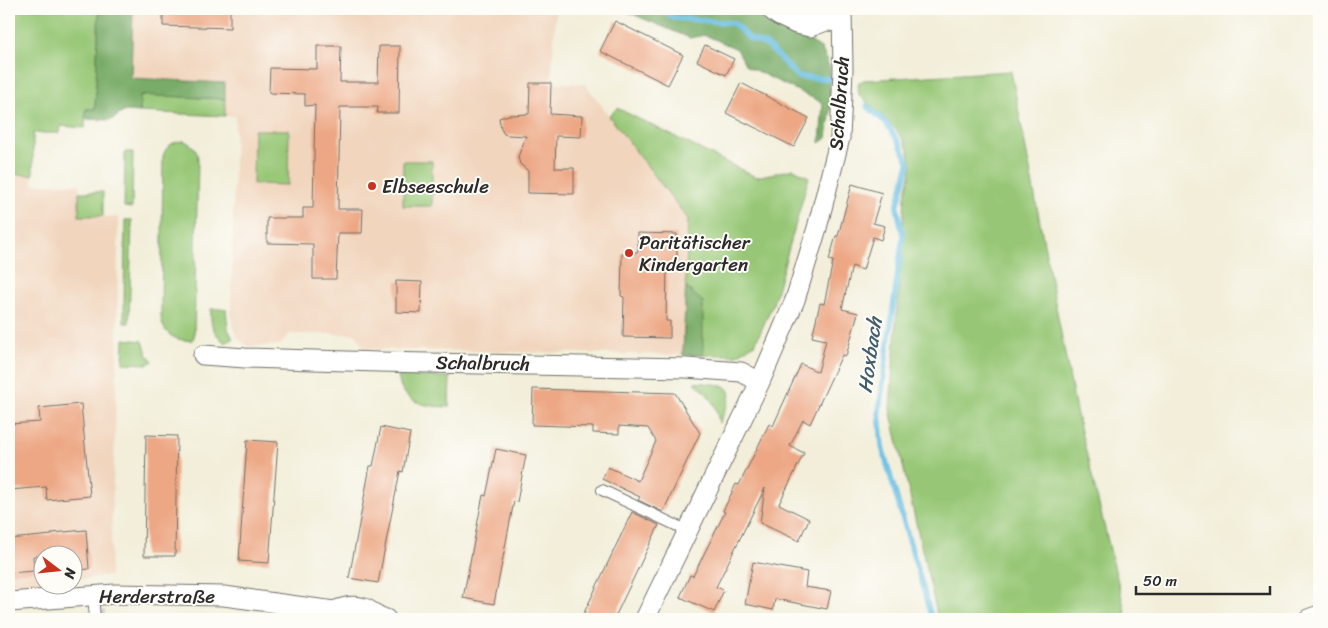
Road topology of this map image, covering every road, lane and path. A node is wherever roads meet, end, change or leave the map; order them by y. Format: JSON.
{"nodes":[{"id":1,"x":770,"y":9,"type":"edge"},
{"id":2,"x":807,"y":9,"type":"edge"},
{"id":3,"x":837,"y":17,"type":"edge"},
{"id":4,"x":204,"y":355,"type":"dead end"},
{"id":5,"x":760,"y":382,"type":"junction"},
{"id":6,"x":602,"y":490,"type":"dead end"},
{"id":7,"x":688,"y":531,"type":"junction"},
{"id":8,"x":93,"y":596,"type":"junction"},
{"id":9,"x":9,"y":602,"type":"edge"},
{"id":10,"x":332,"y":614,"type":"edge"},
{"id":11,"x":1319,"y":615,"type":"edge"},
{"id":12,"x":95,"y":619,"type":"edge"},
{"id":13,"x":380,"y":619,"type":"edge"},
{"id":14,"x":645,"y":619,"type":"edge"},
{"id":15,"x":1308,"y":619,"type":"edge"}],
"edges":[{"from":1,"to":3,"type":"street"},
{"from":2,"to":3,"type":"street"},
{"from":3,"to":5,"type":"street","name":"Schalbruch"},
{"from":4,"to":5,"type":"street","name":"Schalbruch"},
{"from":5,"to":7,"type":"street","name":"Schalbruch"},
{"from":6,"to":7,"type":"lane"},
{"from":7,"to":14,"type":"street","name":"Schalbruch"},
{"from":8,"to":9,"type":"street","name":"Herderstraße"},
{"from":8,"to":10,"type":"street","name":"Herderstraße"},
{"from":8,"to":12,"type":"lane"},
{"from":10,"to":13,"type":"street","name":"Herderstraße"},
{"from":11,"to":15,"type":"street"}]}
